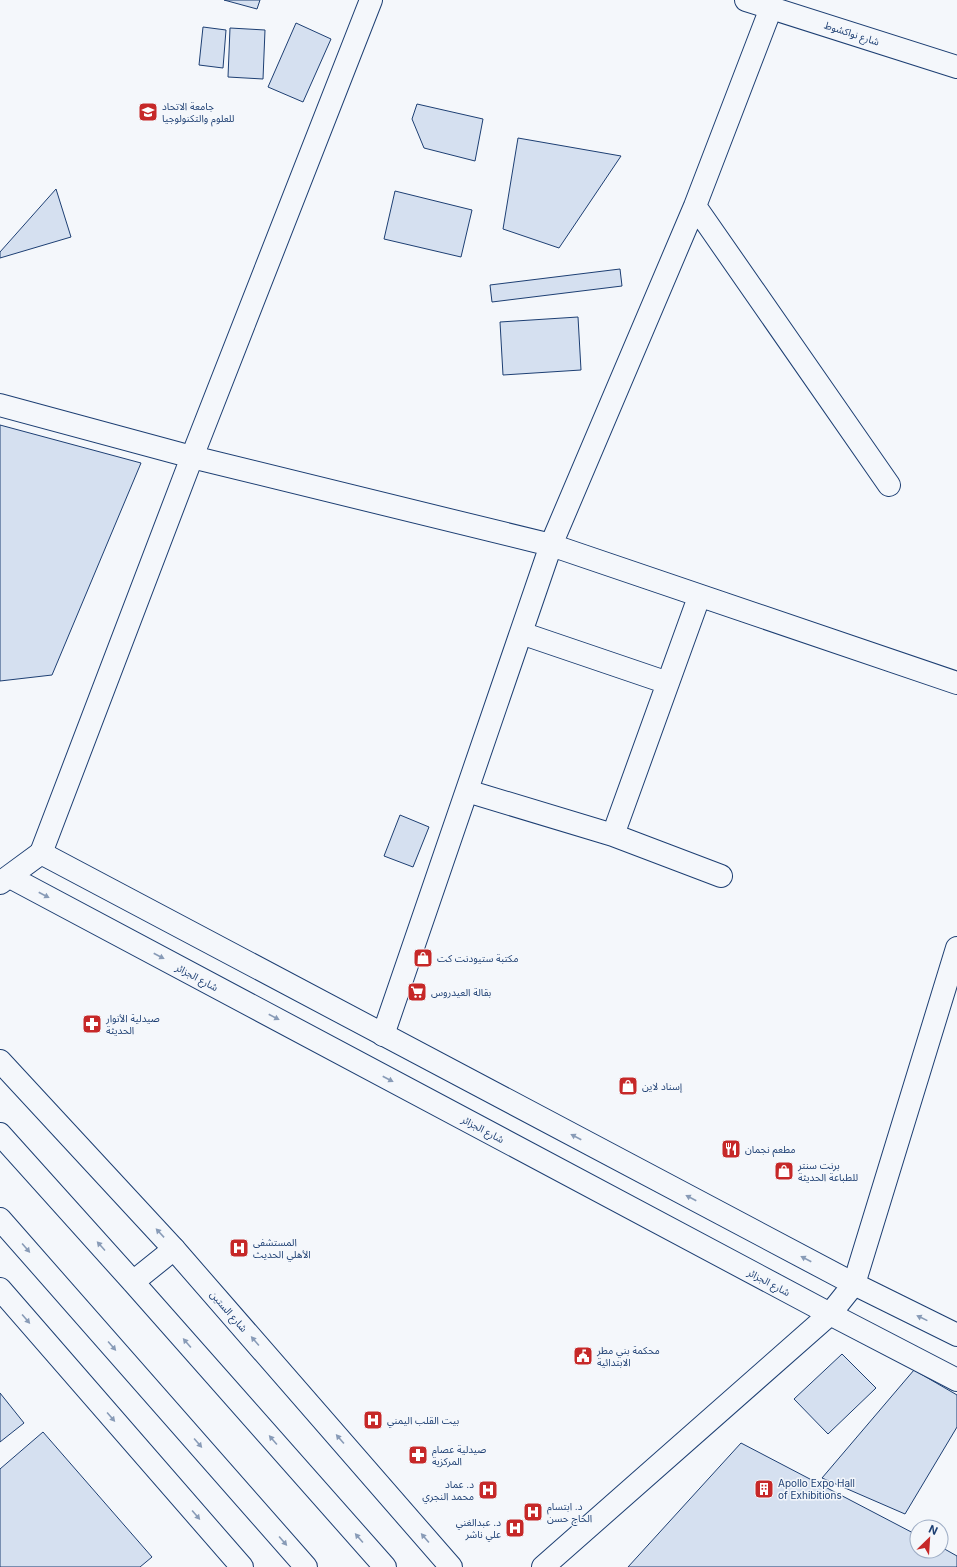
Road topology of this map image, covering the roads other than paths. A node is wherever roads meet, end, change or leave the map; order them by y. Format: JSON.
{"nodes":[{"id":1,"x":371,"y":0,"type":"edge"},
{"id":2,"x":746,"y":0,"type":"edge"},
{"id":3,"x":771,"y":8,"type":"junction"},
{"id":4,"x":957,"y":67,"type":"edge"},
{"id":5,"x":695,"y":206,"type":"junction"},
{"id":6,"x":0,"y":405,"type":"edge"},
{"id":7,"x":192,"y":457,"type":"junction"},
{"id":8,"x":889,"y":485,"type":"dead end"},
{"id":9,"x":551,"y":545,"type":"junction"},
{"id":10,"x":699,"y":596,"type":"junction"},
{"id":11,"x":521,"y":633,"type":"junction"},
{"id":12,"x":668,"y":683,"type":"junction"},
{"id":13,"x":957,"y":683,"type":"edge"},
{"id":14,"x":467,"y":791,"type":"junction"},
{"id":15,"x":613,"y":835,"type":"junction"},
{"id":16,"x":41,"y":853,"type":"junction"},
{"id":17,"x":721,"y":876,"type":"dead end"},
{"id":18,"x":5,"y":880,"type":"edge"},
{"id":19,"x":957,"y":948,"type":"edge"},
{"id":20,"x":383,"y":1035,"type":"junction"},
{"id":21,"x":0,"y":1061,"type":"edge"},
{"id":22,"x":0,"y":1134,"type":"edge"},
{"id":23,"x":0,"y":1219,"type":"edge"},
{"id":24,"x":174,"y":1248,"type":"junction"},
{"id":25,"x":133,"y":1282,"type":"junction"},
{"id":26,"x":854,"y":1284,"type":"junction"},
{"id":27,"x":0,"y":1289,"type":"edge"},
{"id":28,"x":830,"y":1314,"type":"junction"},
{"id":29,"x":957,"y":1335,"type":"edge"},
{"id":30,"x":957,"y":1380,"type":"edge"},
{"id":31,"x":242,"y":1567,"type":"edge"},
{"id":32,"x":306,"y":1567,"type":"edge"},
{"id":33,"x":385,"y":1567,"type":"edge"},
{"id":34,"x":451,"y":1567,"type":"edge"},
{"id":35,"x":543,"y":1567,"type":"edge"}],
"edges":[{"from":1,"to":7,"type":"main road"},
{"from":2,"to":3,"type":"main road","name":"شارع نواكشوط"},
{"from":3,"to":4,"type":"main road","name":"شارع نواكشوط"},
{"from":3,"to":5,"type":"main road"},
{"from":5,"to":8,"type":"main road"},
{"from":5,"to":9,"type":"main road"},
{"from":6,"to":7,"type":"main road"},
{"from":7,"to":9,"type":"main road"},
{"from":7,"to":16,"type":"main road"},
{"from":9,"to":10,"type":"main road"},
{"from":9,"to":11,"type":"main road"},
{"from":10,"to":12,"type":"main road"},
{"from":10,"to":13,"type":"main road"},
{"from":11,"to":12,"type":"main road"},
{"from":11,"to":14,"type":"main road"},
{"from":12,"to":15,"type":"main road"},
{"from":14,"to":15,"type":"main road"},
{"from":14,"to":20,"type":"main road"},
{"from":15,"to":17,"type":"main road"},
{"from":16,"to":18,"type":"main road"},
{"from":16,"to":20,"type":"main road"},
{"from":18,"to":28,"type":"main road","name":"شارع الجزائر","one_way":true},
{"from":19,"to":26,"type":"main road"},
{"from":26,"to":20,"type":"main road","one_way":true},
{"from":24,"to":21,"type":"main road","name":"شارع الستين","one_way":true},
{"from":25,"to":22,"type":"main road","one_way":true},
{"from":23,"to":32,"type":"main road","one_way":true},
{"from":24,"to":25,"type":"main road"},
{"from":34,"to":24,"type":"main road","name":"شارع الستين","one_way":true},
{"from":33,"to":25,"type":"main road","one_way":true},
{"from":26,"to":28,"type":"main road"},
{"from":29,"to":26,"type":"main road","one_way":true},
{"from":27,"to":31,"type":"main road","one_way":true},
{"from":28,"to":30,"type":"main road","name":"شارع الجزائر"},
{"from":28,"to":35,"type":"main road"}]}
